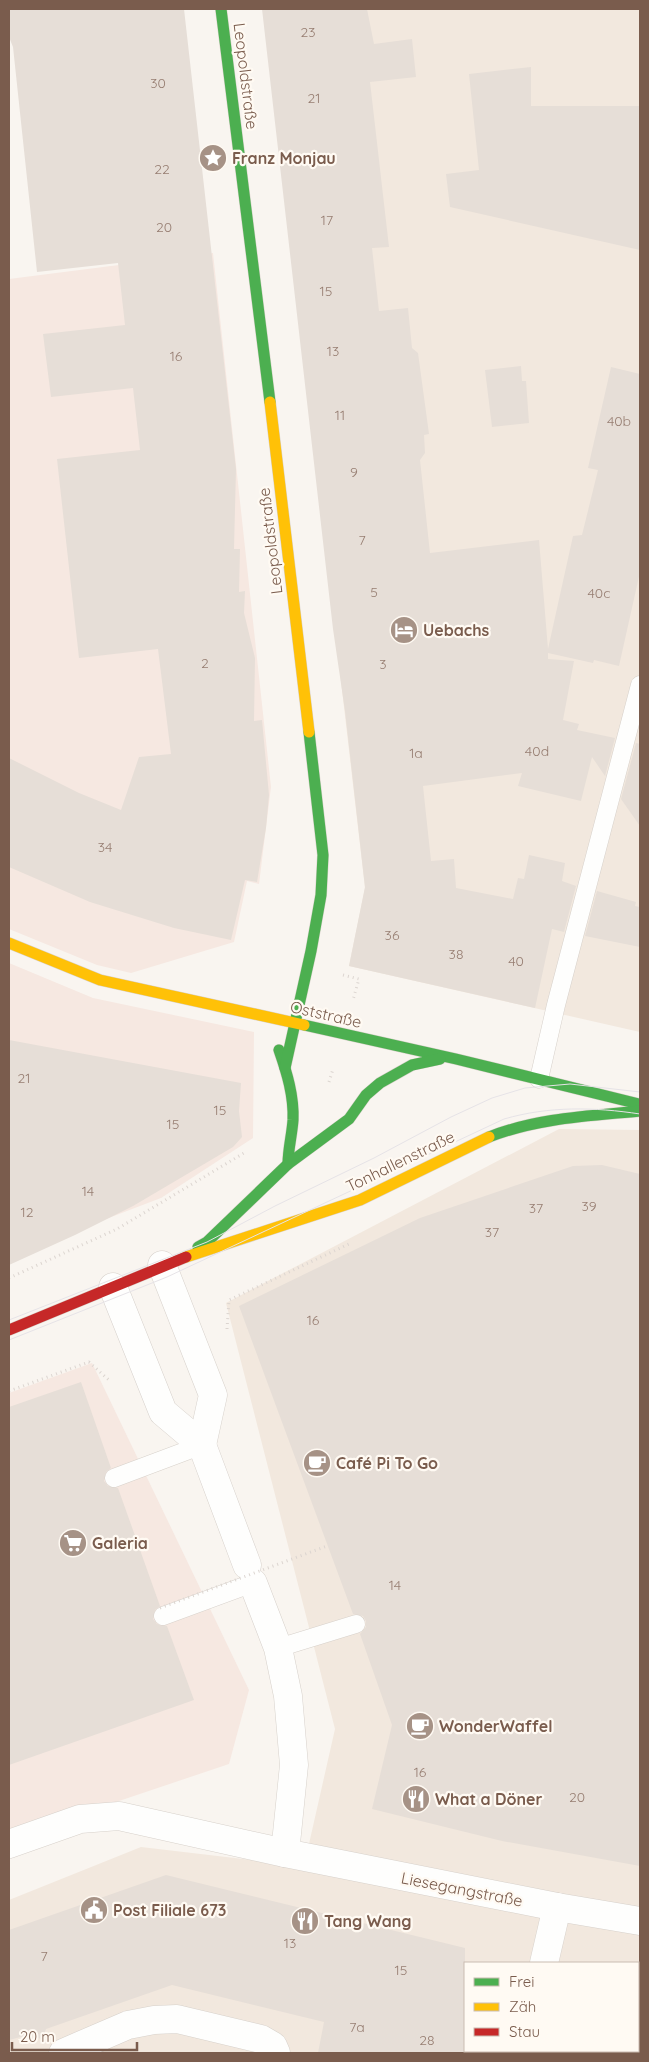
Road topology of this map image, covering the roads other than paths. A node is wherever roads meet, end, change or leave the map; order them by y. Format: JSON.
{"nodes":[{"id":1,"x":221,"y":9,"type":"edge"},
{"id":2,"x":640,"y":685,"type":"edge"},
{"id":3,"x":9,"y":943,"type":"edge"},
{"id":4,"x":296,"y":1024,"type":"junction"},
{"id":5,"x":276,"y":1042,"type":"dead end"},
{"id":6,"x":456,"y":1059,"type":"junction"},
{"id":7,"x":285,"y":1068,"type":"junction"},
{"id":8,"x":539,"y":1079,"type":"junction"},
{"id":9,"x":640,"y":1104,"type":"edge"},
{"id":10,"x":640,"y":1111,"type":"edge"},
{"id":11,"x":288,"y":1164,"type":"junction"},
{"id":12,"x":170,"y":1262,"type":"junction"},
{"id":13,"x":113,"y":1287,"type":"junction"},
{"id":14,"x":9,"y":1330,"type":"edge"},
{"id":15,"x":202,"y":1445,"type":"junction"},
{"id":16,"x":114,"y":1478,"type":"dead end"},
{"id":17,"x":250,"y":1574,"type":"junction"},
{"id":18,"x":162,"y":1612,"type":"road end"},
{"id":19,"x":356,"y":1624,"type":"dead end"},
{"id":20,"x":278,"y":1648,"type":"junction"},
{"id":21,"x":9,"y":1844,"type":"edge"},
{"id":22,"x":285,"y":1853,"type":"junction"},
{"id":23,"x":557,"y":1907,"type":"junction"},
{"id":24,"x":640,"y":1920,"type":"edge"},
{"id":25,"x":544,"y":1962,"type":"edge"},
{"id":26,"x":62,"y":2053,"type":"edge"},
{"id":27,"x":276,"y":2053,"type":"edge"}],
"edges":[{"from":1,"to":4,"type":"street","name":"Leopoldstraße"},
{"from":2,"to":8,"type":"lane"},
{"from":3,"to":4,"type":"street","name":"Oststraße"},
{"from":4,"to":6,"type":"street","name":"Oststraße"},
{"from":4,"to":7,"type":"street","name":"Leopoldstraße"},
{"from":5,"to":7,"type":"street"},
{"from":6,"to":8,"type":"street","name":"Oststraße"},
{"from":6,"to":11,"type":"street","name":"Tonhallenstraße"},
{"from":7,"to":11,"type":"street"},
{"from":8,"to":9,"type":"street","name":"Oststraße"},
{"from":10,"to":12,"type":"street","name":"Tonhallenstraße"},
{"from":11,"to":12,"type":"street","name":"Tonhallenstraße"},
{"from":12,"to":13,"type":"street","name":"Tonhallenstraße"},
{"from":12,"to":15,"type":"street"},
{"from":13,"to":14,"type":"street","name":"Tonhallenstraße"},
{"from":13,"to":15,"type":"street"},
{"from":15,"to":16,"type":"lane"},
{"from":15,"to":17,"type":"street"},
{"from":17,"to":18,"type":"lane"},
{"from":17,"to":20,"type":"street"},
{"from":19,"to":20,"type":"lane"},
{"from":20,"to":22,"type":"street"},
{"from":21,"to":22,"type":"street","name":"Liesegangstraße"},
{"from":22,"to":23,"type":"street","name":"Liesegangstraße"},
{"from":23,"to":24,"type":"street","name":"Liesegangstraße"},
{"from":23,"to":25,"type":"street"},
{"from":26,"to":27,"type":"street"}]}
